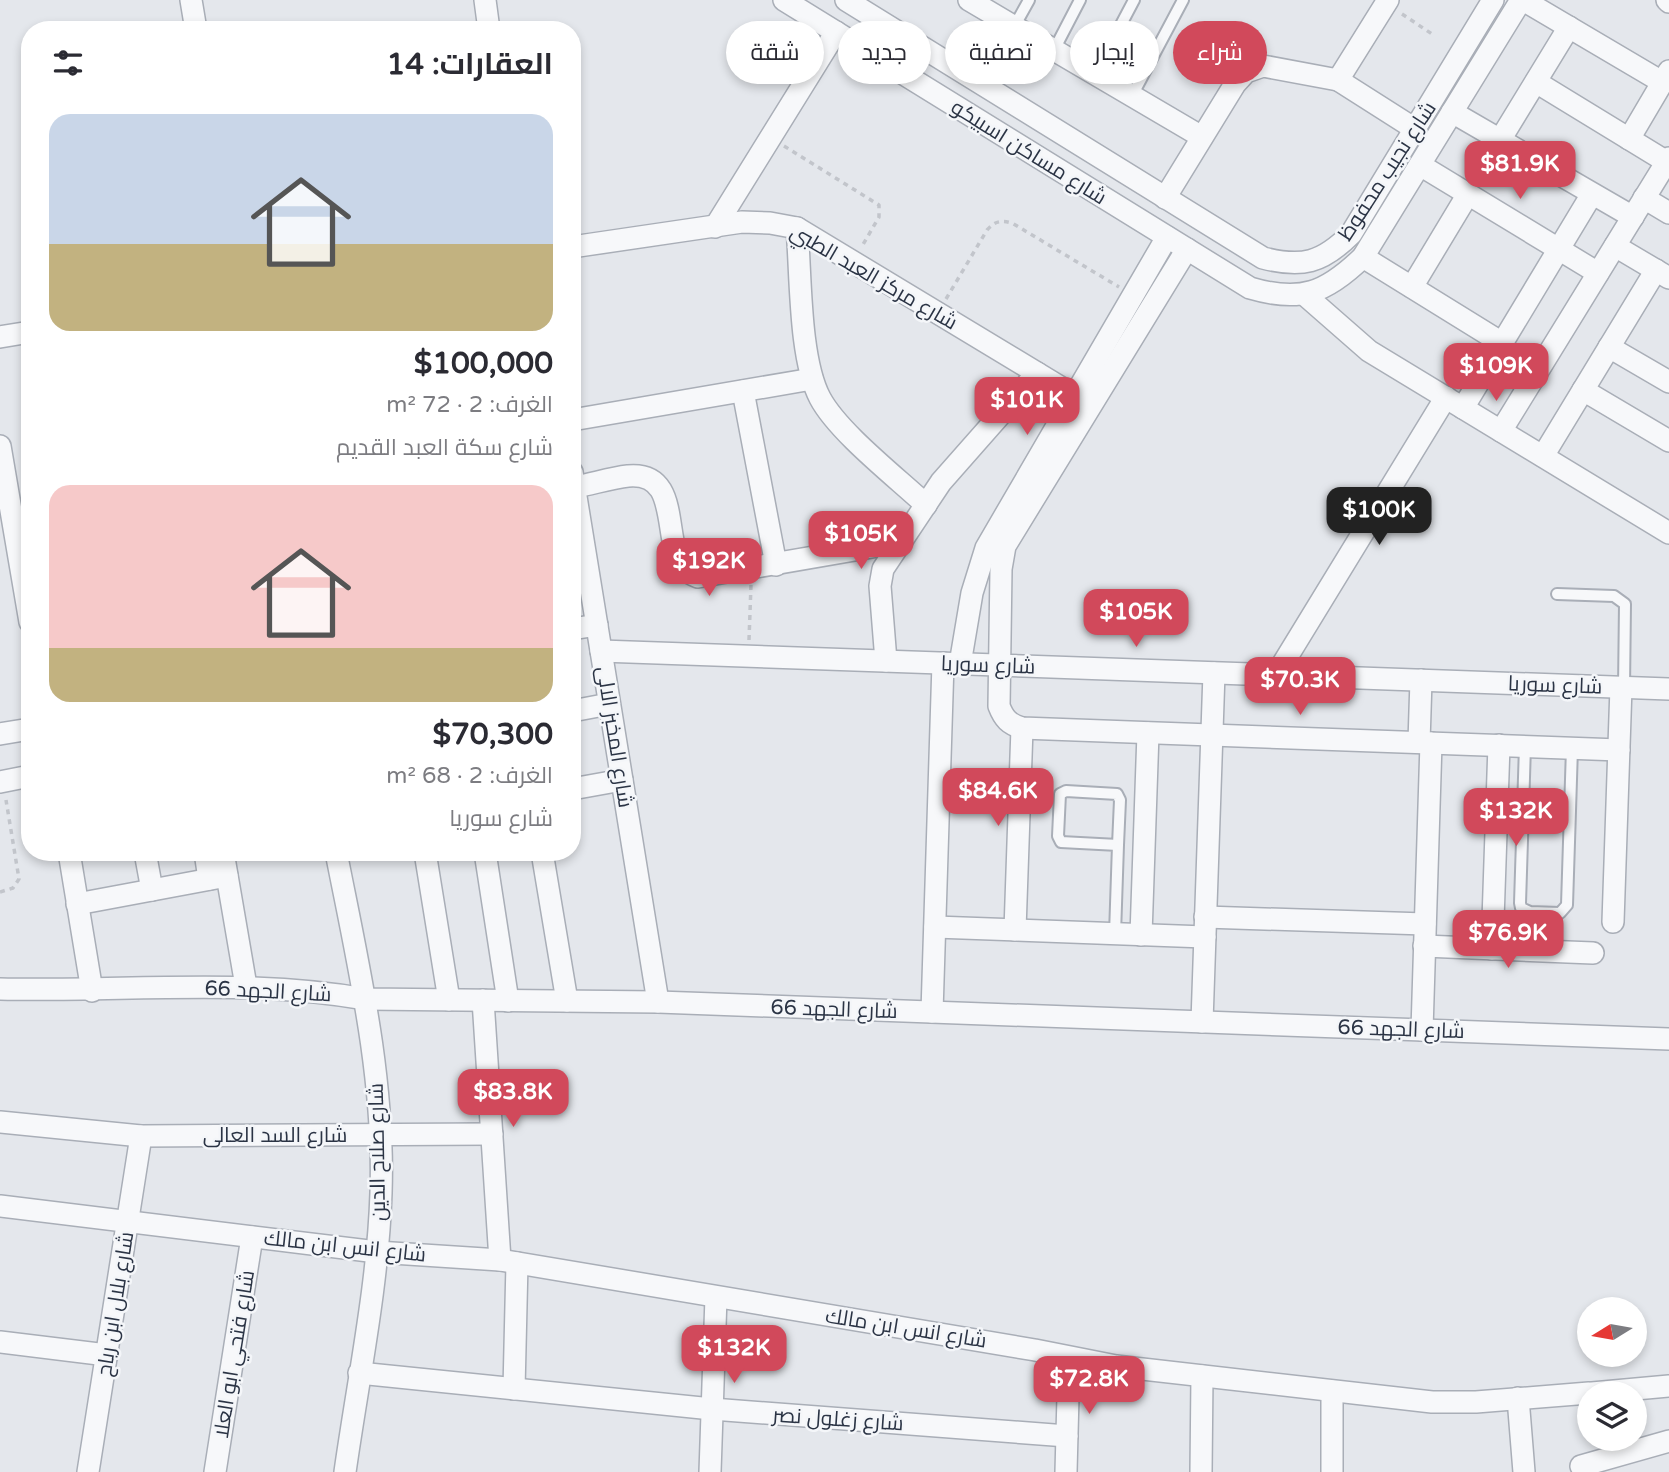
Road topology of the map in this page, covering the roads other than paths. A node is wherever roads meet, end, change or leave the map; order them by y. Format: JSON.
{"nodes":[{"id":1,"x":191,"y":0,"type":"edge"},
{"id":2,"x":485,"y":0,"type":"edge"},
{"id":3,"x":784,"y":0,"type":"edge"},
{"id":4,"x":846,"y":0,"type":"edge"},
{"id":5,"x":1029,"y":0,"type":"edge"},
{"id":6,"x":1080,"y":0,"type":"edge"},
{"id":7,"x":1134,"y":0,"type":"edge"},
{"id":8,"x":1183,"y":0,"type":"edge"},
{"id":9,"x":1493,"y":0,"type":"edge"},
{"id":10,"x":1522,"y":0,"type":"edge"},
{"id":11,"x":973,"y":1,"type":"edge"},
{"id":12,"x":1387,"y":2,"type":"edge"},
{"id":13,"x":194,"y":21,"type":"edge"},
{"id":14,"x":488,"y":21,"type":"edge"},
{"id":15,"x":1005,"y":21,"type":"edge"},
{"id":16,"x":1017,"y":21,"type":"edge"},
{"id":17,"x":1123,"y":21,"type":"edge"},
{"id":18,"x":1569,"y":27,"type":"junction"},
{"id":19,"x":836,"y":32,"type":"junction"},
{"id":20,"x":1056,"y":46,"type":"edge"},
{"id":21,"x":1666,"y":77,"type":"edge"},
{"id":22,"x":1338,"y":80,"type":"junction"},
{"id":23,"x":1535,"y":82,"type":"junction"},
{"id":24,"x":1111,"y":84,"type":"edge"},
{"id":25,"x":1132,"y":96,"type":"junction"},
{"id":26,"x":1452,"y":112,"type":"junction"},
{"id":27,"x":1415,"y":129,"type":"junction"},
{"id":28,"x":1202,"y":137,"type":"junction"},
{"id":29,"x":1629,"y":139,"type":"junction"},
{"id":30,"x":1500,"y":140,"type":"junction"},
{"id":31,"x":1668,"y":160,"type":"edge"},
{"id":32,"x":1420,"y":164,"type":"junction"},
{"id":33,"x":1468,"y":194,"type":"junction"},
{"id":34,"x":1592,"y":194,"type":"junction"},
{"id":35,"x":1165,"y":198,"type":"junction"},
{"id":36,"x":1644,"y":198,"type":"junction"},
{"id":37,"x":1669,"y":213,"type":"edge"},
{"id":38,"x":1633,"y":218,"type":"junction"},
{"id":39,"x":715,"y":227,"type":"junction"},
{"id":40,"x":797,"y":228,"type":"junction"},
{"id":41,"x":1167,"y":237,"type":"junction"},
{"id":42,"x":581,"y":246,"type":"edge"},
{"id":43,"x":1615,"y":246,"type":"junction"},
{"id":44,"x":1187,"y":249,"type":"junction"},
{"id":45,"x":1559,"y":249,"type":"junction"},
{"id":46,"x":1363,"y":257,"type":"junction"},
{"id":47,"x":1598,"y":274,"type":"junction"},
{"id":48,"x":1662,"y":274,"type":"edge"},
{"id":49,"x":1412,"y":287,"type":"junction"},
{"id":50,"x":1305,"y":295,"type":"junction"},
{"id":51,"x":21,"y":334,"type":"edge"},
{"id":52,"x":0,"y":337,"type":"edge"},
{"id":53,"x":1503,"y":343,"type":"junction"},
{"id":54,"x":1609,"y":347,"type":"junction"},
{"id":55,"x":1037,"y":373,"type":"junction"},
{"id":56,"x":812,"y":380,"type":"junction"},
{"id":57,"x":1669,"y":382,"type":"edge"},
{"id":58,"x":1583,"y":390,"type":"junction"},
{"id":59,"x":743,"y":391,"type":"junction"},
{"id":60,"x":1075,"y":396,"type":"junction"},
{"id":61,"x":1455,"y":403,"type":"junction"},
{"id":62,"x":581,"y":418,"type":"edge"},
{"id":63,"x":1502,"y":431,"type":"junction"},
{"id":64,"x":1669,"y":441,"type":"edge"},
{"id":65,"x":0,"y":446,"type":"edge"},
{"id":66,"x":1543,"y":456,"type":"junction"},
{"id":67,"x":581,"y":479,"type":"edge"},
{"id":68,"x":4,"y":498,"type":"edge"},
{"id":69,"x":926,"y":505,"type":"junction"},
{"id":70,"x":1669,"y":533,"type":"edge"},
{"id":71,"x":901,"y":542,"type":"junction"},
{"id":72,"x":581,"y":544,"type":"edge"},
{"id":73,"x":17,"y":553,"type":"edge"},
{"id":74,"x":776,"y":565,"type":"junction"},
{"id":75,"x":21,"y":574,"type":"edge"},
{"id":76,"x":1557,"y":594,"type":"dead end"},
{"id":77,"x":597,"y":625,"type":"junction"},
{"id":78,"x":581,"y":628,"type":"edge"},
{"id":79,"x":601,"y":651,"type":"junction"},
{"id":80,"x":886,"y":661,"type":"junction"},
{"id":81,"x":951,"y":663,"type":"junction"},
{"id":82,"x":1000,"y":665,"type":"junction"},
{"id":83,"x":1214,"y":673,"type":"junction"},
{"id":84,"x":1276,"y":675,"type":"junction"},
{"id":85,"x":1421,"y":680,"type":"junction"},
{"id":86,"x":1622,"y":687,"type":"junction"},
{"id":87,"x":1669,"y":689,"type":"edge"},
{"id":88,"x":609,"y":704,"type":"junction"},
{"id":89,"x":581,"y":709,"type":"edge"},
{"id":90,"x":1022,"y":728,"type":"junction"},
{"id":91,"x":21,"y":730,"type":"edge"},
{"id":92,"x":1148,"y":733,"type":"junction"},
{"id":93,"x":0,"y":734,"type":"edge"},
{"id":94,"x":1211,"y":735,"type":"junction"},
{"id":95,"x":1425,"y":743,"type":"junction"},
{"id":96,"x":1499,"y":745,"type":"junction"},
{"id":97,"x":1525,"y":746,"type":"junction"},
{"id":98,"x":1572,"y":748,"type":"junction"},
{"id":99,"x":1619,"y":750,"type":"junction"},
{"id":100,"x":21,"y":778,"type":"edge"},
{"id":101,"x":622,"y":780,"type":"junction"},
{"id":102,"x":1,"y":781,"type":"edge"},
{"id":103,"x":581,"y":787,"type":"edge"},
{"id":104,"x":1118,"y":845,"type":"junction"},
{"id":105,"x":70,"y":861,"type":"edge"},
{"id":106,"x":147,"y":861,"type":"edge"},
{"id":107,"x":210,"y":861,"type":"edge"},
{"id":108,"x":221,"y":861,"type":"edge"},
{"id":109,"x":338,"y":861,"type":"edge"},
{"id":110,"x":426,"y":861,"type":"edge"},
{"id":111,"x":486,"y":861,"type":"edge"},
{"id":112,"x":544,"y":861,"type":"edge"},
{"id":113,"x":218,"y":877,"type":"junction"},
{"id":114,"x":152,"y":890,"type":"junction"},
{"id":115,"x":77,"y":904,"type":"junction"},
{"id":116,"x":1613,"y":922,"type":"dead end"},
{"id":117,"x":1425,"y":925,"type":"junction"},
{"id":118,"x":935,"y":927,"type":"junction"},
{"id":119,"x":1205,"y":927,"type":"junction"},
{"id":120,"x":1015,"y":930,"type":"junction"},
{"id":121,"x":1115,"y":934,"type":"junction"},
{"id":122,"x":1142,"y":935,"type":"junction"},
{"id":123,"x":1424,"y":946,"type":"junction"},
{"id":124,"x":1492,"y":949,"type":"junction"},
{"id":125,"x":1593,"y":953,"type":"dead end"},
{"id":126,"x":246,"y":986,"type":"junction"},
{"id":127,"x":0,"y":989,"type":"edge"},
{"id":128,"x":92,"y":991,"type":"junction"},
{"id":129,"x":365,"y":999,"type":"junction"},
{"id":130,"x":449,"y":1000,"type":"junction"},
{"id":131,"x":483,"y":1000,"type":"junction"},
{"id":132,"x":509,"y":1000,"type":"junction"},
{"id":133,"x":567,"y":1001,"type":"junction"},
{"id":134,"x":658,"y":1002,"type":"junction"},
{"id":135,"x":932,"y":1012,"type":"junction"},
{"id":136,"x":1202,"y":1022,"type":"junction"},
{"id":137,"x":1422,"y":1030,"type":"junction"},
{"id":138,"x":1669,"y":1039,"type":"edge"},
{"id":139,"x":0,"y":1122,"type":"edge"},
{"id":140,"x":381,"y":1134,"type":"junction"},
{"id":141,"x":492,"y":1134,"type":"junction"},
{"id":142,"x":141,"y":1136,"type":"junction"},
{"id":143,"x":0,"y":1206,"type":"edge"},
{"id":144,"x":128,"y":1222,"type":"junction"},
{"id":145,"x":252,"y":1237,"type":"junction"},
{"id":146,"x":377,"y":1252,"type":"junction"},
{"id":147,"x":508,"y":1262,"type":"junction"},
{"id":148,"x":716,"y":1297,"type":"junction"},
{"id":149,"x":0,"y":1342,"type":"edge"},
{"id":150,"x":107,"y":1355,"type":"junction"},
{"id":151,"x":1069,"y":1359,"type":"junction"},
{"id":152,"x":359,"y":1373,"type":"junction"},
{"id":153,"x":1202,"y":1376,"type":"junction"},
{"id":154,"x":1669,"y":1387,"type":"edge"},
{"id":155,"x":514,"y":1389,"type":"junction"},
{"id":156,"x":1647,"y":1389,"type":"edge"},
{"id":157,"x":1332,"y":1391,"type":"junction"},
{"id":158,"x":1577,"y":1394,"type":"edge"},
{"id":159,"x":1518,"y":1398,"type":"junction"},
{"id":160,"x":712,"y":1409,"type":"junction"},
{"id":161,"x":1067,"y":1436,"type":"junction"},
{"id":162,"x":1669,"y":1441,"type":"edge"},
{"id":163,"x":1581,"y":1466,"type":"dead end"},
{"id":164,"x":88,"y":1472,"type":"edge"},
{"id":165,"x":215,"y":1472,"type":"edge"},
{"id":166,"x":345,"y":1472,"type":"edge"},
{"id":167,"x":710,"y":1472,"type":"edge"},
{"id":168,"x":1066,"y":1472,"type":"edge"},
{"id":169,"x":1201,"y":1472,"type":"edge"},
{"id":170,"x":1332,"y":1472,"type":"edge"},
{"id":171,"x":1524,"y":1472,"type":"edge"}],
"edges":[{"from":1,"to":13,"type":"street"},
{"from":2,"to":14,"type":"street"},
{"from":3,"to":19,"type":"street","name":"شارع مساكن اسبيكو"},
{"from":4,"to":35,"type":"street","name":"شارع مساكن اسبيكو"},
{"from":5,"to":16,"type":"lane"},
{"from":6,"to":20,"type":"lane"},
{"from":7,"to":17,"type":"lane"},
{"from":8,"to":25,"type":"lane"},
{"from":9,"to":27,"type":"street","name":"شارع نجيب محفوظ"},
{"from":10,"to":18,"type":"street"},
{"from":10,"to":26,"type":"street","name":"شارع نجيب محفوظ"},
{"from":11,"to":15,"type":"street"},
{"from":12,"to":22,"type":"street"},
{"from":18,"to":21,"type":"street"},
{"from":18,"to":23,"type":"street"},
{"from":19,"to":39,"type":"street"},
{"from":19,"to":41,"type":"street","name":"شارع مساكن اسبيكو"},
{"from":21,"to":29,"type":"street"},
{"from":22,"to":27,"type":"street"},
{"from":22,"to":28,"type":"street"},
{"from":23,"to":29,"type":"street"},
{"from":23,"to":30,"type":"street"},
{"from":24,"to":25,"type":"street"},
{"from":25,"to":28,"type":"street"},
{"from":26,"to":30,"type":"street"},
{"from":26,"to":32,"type":"street","name":"شارع نجيب محفوظ"},
{"from":27,"to":35,"type":"street","name":"شارع نجيب محفوظ"},
{"from":28,"to":35,"type":"street"},
{"from":29,"to":31,"type":"street"},
{"from":30,"to":34,"type":"street"},
{"from":31,"to":36,"type":"street"},
{"from":32,"to":33,"type":"street"},
{"from":32,"to":46,"type":"street","name":"شارع نجيب محفوظ"},
{"from":33,"to":45,"type":"street"},
{"from":33,"to":49,"type":"street"},
{"from":34,"to":38,"type":"street"},
{"from":34,"to":45,"type":"street"},
{"from":36,"to":37,"type":"street"},
{"from":36,"to":38,"type":"street"},
{"from":38,"to":43,"type":"street"},
{"from":39,"to":40,"type":"street","name":"شارع مركز العبد الطبي"},
{"from":39,"to":42,"type":"street","name":"شارع مركز العبد الطبي"},
{"from":40,"to":55,"type":"street","name":"شارع مركز العبد الطبي"},
{"from":40,"to":56,"type":"street"},
{"from":41,"to":44,"type":"street","name":"شارع نجيب محفوظ"},
{"from":41,"to":60,"type":"street"},
{"from":43,"to":47,"type":"street"},
{"from":43,"to":48,"type":"street"},
{"from":44,"to":50,"type":"street","name":"شارع نجيب محفوظ"},
{"from":44,"to":82,"type":"street"},
{"from":45,"to":47,"type":"street"},
{"from":45,"to":53,"type":"street"},
{"from":46,"to":49,"type":"street"},
{"from":46,"to":50,"type":"street","name":"شارع نجيب محفوظ"},
{"from":47,"to":63,"type":"street"},
{"from":48,"to":54,"type":"street"},
{"from":49,"to":53,"type":"street"},
{"from":50,"to":61,"type":"street"},
{"from":51,"to":52,"type":"street"},
{"from":53,"to":61,"type":"street"},
{"from":54,"to":57,"type":"street"},
{"from":54,"to":58,"type":"street"},
{"from":55,"to":60,"type":"street","name":"شارع مركز العبد الطبي"},
{"from":55,"to":69,"type":"street"},
{"from":56,"to":59,"type":"street"},
{"from":56,"to":69,"type":"street"},
{"from":58,"to":64,"type":"street"},
{"from":58,"to":66,"type":"street"},
{"from":59,"to":62,"type":"street"},
{"from":59,"to":74,"type":"street"},
{"from":60,"to":81,"type":"street"},
{"from":61,"to":63,"type":"street"},
{"from":61,"to":84,"type":"street"},
{"from":63,"to":66,"type":"street"},
{"from":65,"to":68,"type":"street"},
{"from":66,"to":70,"type":"street"},
{"from":67,"to":74,"type":"street"},
{"from":68,"to":73,"type":"street"},
{"from":69,"to":71,"type":"street"},
{"from":71,"to":74,"type":"street"},
{"from":71,"to":80,"type":"street"},
{"from":72,"to":77,"type":"street","name":"شارع المخبز الالى"},
{"from":73,"to":75,"type":"street"},
{"from":76,"to":86,"type":"lane"},
{"from":77,"to":78,"type":"street"},
{"from":77,"to":79,"type":"street","name":"شارع المخبز الالى"},
{"from":79,"to":80,"type":"street","name":"شارع سوريا"},
{"from":79,"to":88,"type":"street","name":"شارع المخبز الالى"},
{"from":80,"to":81,"type":"street","name":"شارع سوريا"},
{"from":81,"to":82,"type":"street","name":"شارع سوريا"},
{"from":81,"to":118,"type":"street"},
{"from":82,"to":83,"type":"street","name":"شارع سوريا"},
{"from":82,"to":90,"type":"street"},
{"from":83,"to":84,"type":"street","name":"شارع سوريا"},
{"from":83,"to":94,"type":"street"},
{"from":84,"to":85,"type":"street","name":"شارع سوريا"},
{"from":85,"to":86,"type":"street","name":"شارع سوريا"},
{"from":85,"to":95,"type":"street"},
{"from":86,"to":87,"type":"street","name":"شارع سوريا"},
{"from":86,"to":99,"type":"street"},
{"from":88,"to":89,"type":"street"},
{"from":88,"to":101,"type":"street","name":"شارع المخبز الالى"},
{"from":90,"to":92,"type":"street"},
{"from":90,"to":120,"type":"street"},
{"from":91,"to":93,"type":"street"},
{"from":92,"to":94,"type":"street"},
{"from":92,"to":122,"type":"street"},
{"from":94,"to":95,"type":"street"},
{"from":94,"to":119,"type":"street"},
{"from":95,"to":96,"type":"street"},
{"from":95,"to":117,"type":"street"},
{"from":96,"to":97,"type":"street"},
{"from":96,"to":124,"type":"street"},
{"from":97,"to":98,"type":"street"},
{"from":97,"to":98,"type":"lane"},
{"from":98,"to":99,"type":"street"},
{"from":99,"to":116,"type":"street"},
{"from":100,"to":102,"type":"street"},
{"from":101,"to":103,"type":"street"},
{"from":101,"to":134,"type":"street","name":"شارع المخبز الالى"},
{"from":104,"to":104,"type":"lane"},
{"from":104,"to":121,"type":"lane"},
{"from":105,"to":115,"type":"street"},
{"from":106,"to":114,"type":"street"},
{"from":107,"to":113,"type":"street"},
{"from":108,"to":113,"type":"street"},
{"from":109,"to":129,"type":"street","name":"شارع صلاح الدين"},
{"from":110,"to":130,"type":"street"},
{"from":111,"to":132,"type":"street"},
{"from":112,"to":133,"type":"street"},
{"from":113,"to":114,"type":"street"},
{"from":113,"to":126,"type":"street"},
{"from":114,"to":115,"type":"street"},
{"from":115,"to":128,"type":"street"},
{"from":117,"to":119,"type":"street"},
{"from":117,"to":123,"type":"street"},
{"from":118,"to":120,"type":"street"},
{"from":118,"to":135,"type":"street"},
{"from":119,"to":122,"type":"street"},
{"from":119,"to":136,"type":"street"},
{"from":120,"to":121,"type":"street"},
{"from":121,"to":122,"type":"street"},
{"from":123,"to":124,"type":"street"},
{"from":123,"to":137,"type":"street"},
{"from":124,"to":125,"type":"street"},
{"from":126,"to":128,"type":"street","name":"شارع الجهد 66"},
{"from":126,"to":129,"type":"street","name":"شارع الجهد 66"},
{"from":127,"to":128,"type":"street","name":"شارع الجهد 66"},
{"from":129,"to":130,"type":"street","name":"شارع الجهد 66"},
{"from":129,"to":140,"type":"street","name":"شارع صلاح الدين"},
{"from":130,"to":131,"type":"street","name":"شارع الجهد 66"},
{"from":131,"to":132,"type":"street","name":"شارع الجهد 66"},
{"from":131,"to":141,"type":"street"},
{"from":132,"to":133,"type":"street","name":"شارع الجهد 66"},
{"from":133,"to":134,"type":"street","name":"شارع الجهد 66"},
{"from":134,"to":135,"type":"street","name":"شارع الجهد 66"},
{"from":135,"to":136,"type":"street","name":"شارع الجهد 66"},
{"from":136,"to":137,"type":"street","name":"شارع الجهد 66"},
{"from":137,"to":138,"type":"street","name":"شارع الجهد 66"},
{"from":139,"to":142,"type":"street","name":"شارع السد العالى"},
{"from":140,"to":141,"type":"street","name":"شارع السد العالى"},
{"from":140,"to":142,"type":"street","name":"شارع السد العالى"},
{"from":140,"to":146,"type":"street","name":"شارع صلاح الدين"},
{"from":141,"to":147,"type":"street"},
{"from":142,"to":144,"type":"street","name":"شارع بلال ابن رباح"},
{"from":143,"to":144,"type":"street","name":"شارع انس ابن مالك"},
{"from":144,"to":145,"type":"street","name":"شارع انس ابن مالك"},
{"from":144,"to":150,"type":"street","name":"شارع بلال ابن رباح"},
{"from":145,"to":146,"type":"street","name":"شارع انس ابن مالك"},
{"from":145,"to":165,"type":"street","name":"شارع فتحي ابو العلا"},
{"from":146,"to":147,"type":"street","name":"شارع انس ابن مالك"},
{"from":146,"to":152,"type":"street","name":"شارع صلاح الدين"},
{"from":147,"to":148,"type":"street","name":"شارع انس ابن مالك"},
{"from":147,"to":155,"type":"street"},
{"from":148,"to":151,"type":"street","name":"شارع انس ابن مالك"},
{"from":148,"to":160,"type":"street"},
{"from":149,"to":150,"type":"street"},
{"from":150,"to":164,"type":"street","name":"شارع بلال ابن رباح"},
{"from":151,"to":153,"type":"street","name":"شارع انس ابن مالك"},
{"from":151,"to":161,"type":"street"},
{"from":152,"to":155,"type":"street","name":"شارع زغلول نصر"},
{"from":152,"to":166,"type":"street","name":"شارع صلاح الدين"},
{"from":153,"to":157,"type":"street","name":"شارع انس ابن مالك"},
{"from":153,"to":169,"type":"street"},
{"from":154,"to":156,"type":"street","name":"شارع انس ابن مالك"},
{"from":155,"to":160,"type":"street","name":"شارع زغلول نصر"},
{"from":157,"to":159,"type":"street","name":"شارع انس ابن مالك"},
{"from":157,"to":170,"type":"street"},
{"from":158,"to":159,"type":"street","name":"شارع انس ابن مالك"},
{"from":159,"to":171,"type":"street"},
{"from":160,"to":161,"type":"street","name":"شارع زغلول نصر"},
{"from":160,"to":167,"type":"street"},
{"from":161,"to":168,"type":"street"},
{"from":162,"to":163,"type":"street"}]}
